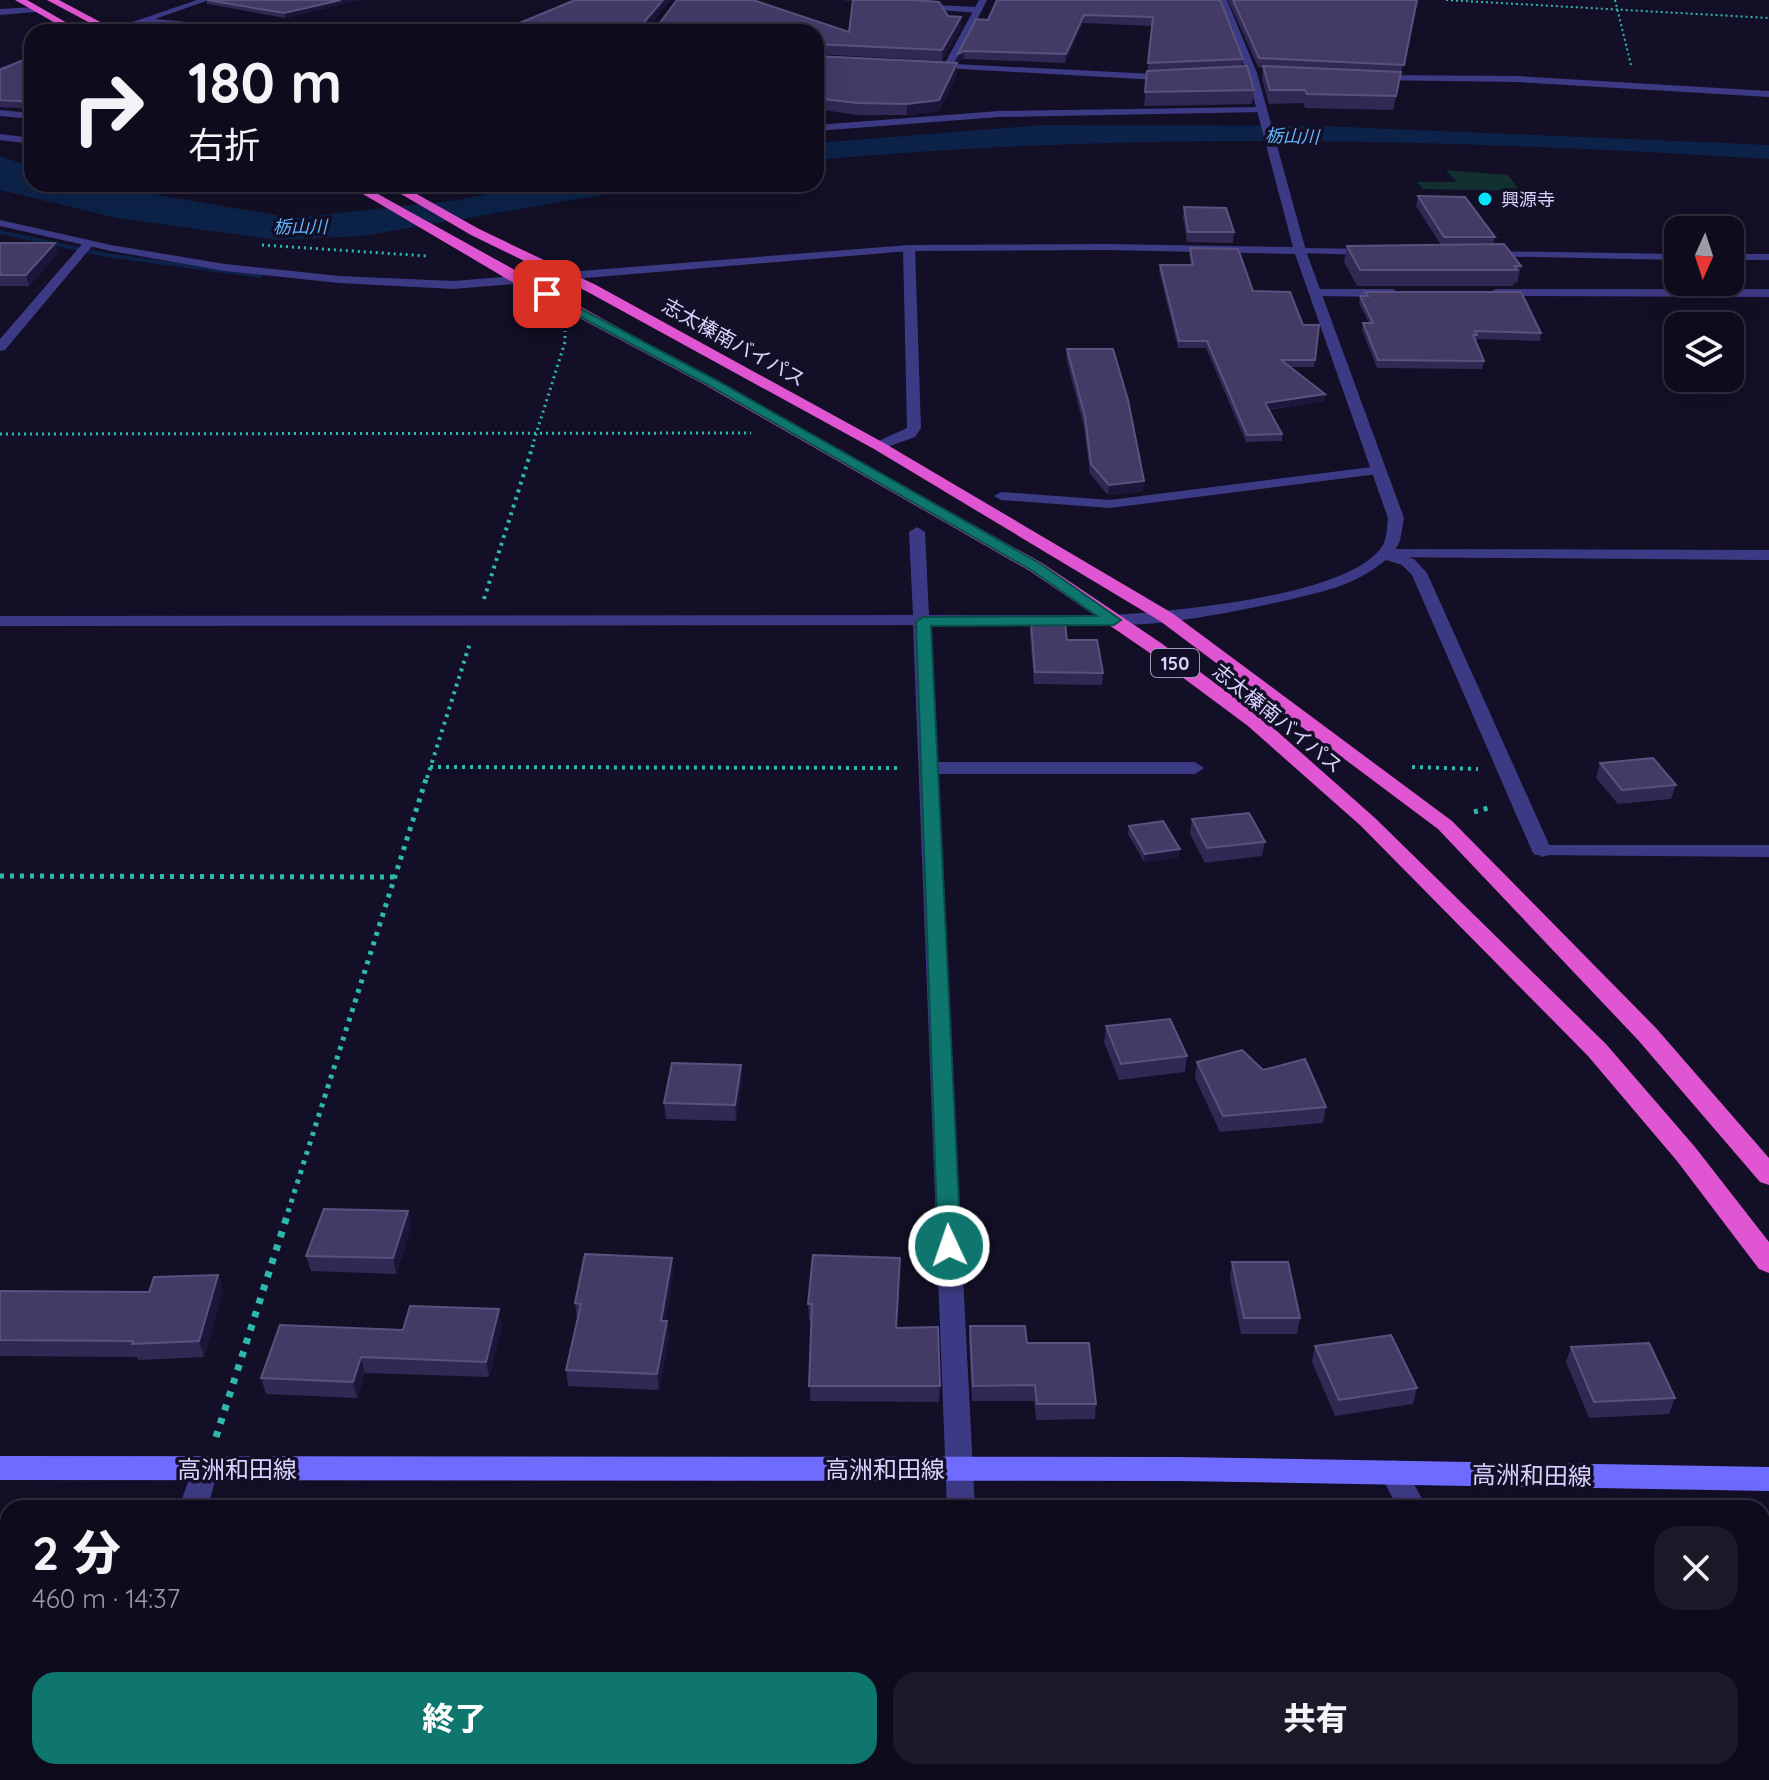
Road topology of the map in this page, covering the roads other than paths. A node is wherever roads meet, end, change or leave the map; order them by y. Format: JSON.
{"nodes":[{"id":1,"x":20,"y":0,"type":"edge"},
{"id":2,"x":52,"y":0,"type":"edge"},
{"id":3,"x":205,"y":0,"type":"edge"},
{"id":4,"x":846,"y":0,"type":"edge"},
{"id":5,"x":1223,"y":0,"type":"edge"},
{"id":6,"x":885,"y":4,"type":"edge"},
{"id":7,"x":900,"y":5,"type":"edge"},
{"id":8,"x":981,"y":5,"type":"edge"},
{"id":9,"x":35,"y":9,"type":"junction"},
{"id":10,"x":0,"y":12,"type":"edge"},
{"id":11,"x":145,"y":21,"type":"junction"},
{"id":12,"x":63,"y":24,"type":"edge"},
{"id":13,"x":97,"y":24,"type":"edge"},
{"id":14,"x":134,"y":24,"type":"edge"},
{"id":15,"x":186,"y":24,"type":"edge"},
{"id":16,"x":24,"y":62,"type":"edge"},
{"id":17,"x":918,"y":65,"type":"edge"},
{"id":18,"x":948,"y":66,"type":"junction"},
{"id":19,"x":0,"y":71,"type":"edge"},
{"id":20,"x":1252,"y":73,"type":"junction"},
{"id":21,"x":1237,"y":74,"type":"edge"},
{"id":22,"x":1267,"y":74,"type":"edge"},
{"id":23,"x":1191,"y":77,"type":"edge"},
{"id":24,"x":1355,"y":78,"type":"edge"},
{"id":25,"x":1769,"y":94,"type":"edge"},
{"id":26,"x":1261,"y":112,"type":"junction"},
{"id":27,"x":0,"y":113,"type":"edge"},
{"id":28,"x":24,"y":115,"type":"edge"},
{"id":29,"x":824,"y":127,"type":"edge"},
{"id":30,"x":0,"y":137,"type":"edge"},
{"id":31,"x":24,"y":140,"type":"edge"},
{"id":32,"x":365,"y":192,"type":"edge"},
{"id":33,"x":404,"y":192,"type":"edge"},
{"id":34,"x":0,"y":223,"type":"edge"},
{"id":35,"x":909,"y":248,"type":"junction"},
{"id":36,"x":84,"y":249,"type":"junction"},
{"id":37,"x":1300,"y":251,"type":"junction"},
{"id":38,"x":1379,"y":252,"type":"edge"},
{"id":39,"x":1473,"y":254,"type":"edge"},
{"id":40,"x":1664,"y":257,"type":"edge"},
{"id":41,"x":1744,"y":257,"type":"edge"},
{"id":42,"x":1769,"y":257,"type":"edge"},
{"id":43,"x":568,"y":276,"type":"junction"},
{"id":44,"x":519,"y":280,"type":"junction"},
{"id":45,"x":1318,"y":293,"type":"junction"},
{"id":46,"x":1411,"y":293,"type":"edge"},
{"id":47,"x":1489,"y":293,"type":"edge"},
{"id":48,"x":1769,"y":293,"type":"edge"},
{"id":49,"x":0,"y":347,"type":"edge"},
{"id":50,"x":879,"y":446,"type":"junction"},
{"id":51,"x":1380,"y":470,"type":"junction"},
{"id":52,"x":1001,"y":496,"type":"dead end"},
{"id":53,"x":917,"y":532,"type":"dead end"},
{"id":54,"x":1384,"y":554,"type":"junction"},
{"id":55,"x":1769,"y":555,"type":"edge"},
{"id":56,"x":1166,"y":617,"type":"junction"},
{"id":57,"x":1114,"y":620,"type":"junction"},
{"id":58,"x":0,"y":621,"type":"edge"},
{"id":59,"x":923,"y":622,"type":"junction"},
{"id":60,"x":928,"y":768,"type":"junction"},
{"id":61,"x":1195,"y":768,"type":"dead end"},
{"id":62,"x":1769,"y":851,"type":"edge"},
{"id":63,"x":1769,"y":1175,"type":"edge"},
{"id":64,"x":1769,"y":1262,"type":"edge"},
{"id":65,"x":0,"y":1468,"type":"edge"},
{"id":66,"x":205,"y":1469,"type":"junction"},
{"id":67,"x":959,"y":1469,"type":"junction"},
{"id":68,"x":1393,"y":1472,"type":"junction"},
{"id":69,"x":1769,"y":1479,"type":"edge"},
{"id":70,"x":195,"y":1500,"type":"edge"},
{"id":71,"x":961,"y":1500,"type":"edge"},
{"id":72,"x":1409,"y":1500,"type":"edge"}],
"edges":[{"from":1,"to":9,"type":"highway"},
{"from":2,"to":13,"type":"highway"},
{"from":3,"to":11,"type":"street"},
{"from":4,"to":6,"type":"street"},
{"from":5,"to":20,"type":"street"},
{"from":7,"to":8,"type":"street"},
{"from":8,"to":18,"type":"street"},
{"from":9,"to":10,"type":"street"},
{"from":9,"to":12,"type":"highway"},
{"from":11,"to":14,"type":"street"},
{"from":11,"to":15,"type":"street"},
{"from":16,"to":19,"type":"street"},
{"from":17,"to":18,"type":"street"},
{"from":18,"to":23,"type":"street"},
{"from":20,"to":21,"type":"street"},
{"from":20,"to":22,"type":"street"},
{"from":20,"to":26,"type":"street"},
{"from":24,"to":25,"type":"street"},
{"from":26,"to":29,"type":"street"},
{"from":26,"to":37,"type":"street"},
{"from":27,"to":28,"type":"street"},
{"from":30,"to":31,"type":"street"},
{"from":32,"to":44,"type":"highway","name":"志太榛南バイパス","number":"150"},
{"from":33,"to":43,"type":"highway","name":"志太榛南バイパス","number":"150"},
{"from":34,"to":36,"type":"street"},
{"from":35,"to":37,"type":"street"},
{"from":35,"to":43,"type":"street"},
{"from":35,"to":50,"type":"street"},
{"from":36,"to":44,"type":"street"},
{"from":36,"to":49,"type":"street"},
{"from":37,"to":38,"type":"street"},
{"from":37,"to":45,"type":"street"},
{"from":39,"to":40,"type":"street"},
{"from":41,"to":42,"type":"street"},
{"from":43,"to":44,"type":"street"},
{"from":43,"to":50,"type":"highway","name":"志太榛南バイパス","number":"150"},
{"from":44,"to":57,"type":"highway","name":"志太榛南バイパス","number":"150"},
{"from":45,"to":46,"type":"street"},
{"from":45,"to":51,"type":"street"},
{"from":47,"to":48,"type":"street"},
{"from":50,"to":56,"type":"highway","name":"志太榛南バイパス","number":"150"},
{"from":51,"to":52,"type":"street"},
{"from":51,"to":54,"type":"street"},
{"from":53,"to":59,"type":"street"},
{"from":54,"to":55,"type":"street"},
{"from":54,"to":56,"type":"street"},
{"from":54,"to":62,"type":"street"},
{"from":56,"to":57,"type":"street"},
{"from":56,"to":63,"type":"highway","name":"志太榛南バイパス","number":"150"},
{"from":57,"to":59,"type":"street"},
{"from":57,"to":64,"type":"highway","name":"志太榛南バイパス","number":"150"},
{"from":58,"to":59,"type":"street"},
{"from":59,"to":60,"type":"street"},
{"from":60,"to":61,"type":"street"},
{"from":60,"to":67,"type":"street"},
{"from":65,"to":66,"type":"main road","name":"高洲和田線"},
{"from":66,"to":67,"type":"main road","name":"高洲和田線"},
{"from":66,"to":70,"type":"street"},
{"from":67,"to":68,"type":"main road","name":"高洲和田線"},
{"from":67,"to":71,"type":"street"},
{"from":68,"to":69,"type":"main road","name":"高洲和田線"},
{"from":68,"to":72,"type":"street"}]}
